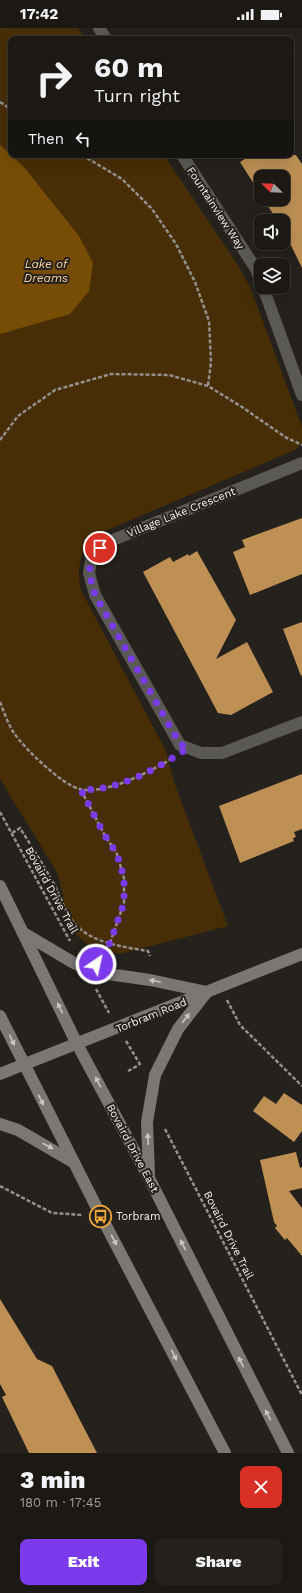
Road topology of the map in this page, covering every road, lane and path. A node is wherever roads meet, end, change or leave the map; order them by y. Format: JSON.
{"nodes":[{"id":1,"x":87,"y":158,"type":"edge"},
{"id":2,"x":184,"y":158,"type":"edge"},
{"id":3,"x":254,"y":266,"type":"edge"},
{"id":4,"x":266,"y":294,"type":"edge"},
{"id":5,"x":208,"y":386,"type":"junction"},
{"id":6,"x":302,"y":394,"type":"edge"},
{"id":7,"x":0,"y":440,"type":"edge"},
{"id":8,"x":302,"y":445,"type":"edge"},
{"id":9,"x":302,"y":463,"type":"edge"},
{"id":10,"x":0,"y":702,"type":"edge"},
{"id":11,"x":302,"y":722,"type":"edge"},
{"id":12,"x":188,"y":748,"type":"junction"},
{"id":13,"x":81,"y":790,"type":"junction"},
{"id":14,"x":0,"y":812,"type":"edge"},
{"id":15,"x":12,"y":833,"type":"junction"},
{"id":16,"x":0,"y":886,"type":"edge"},
{"id":17,"x":25,"y":934,"type":"junction"},
{"id":18,"x":110,"y":943,"type":"junction"},
{"id":19,"x":75,"y":944,"type":"dead end"},
{"id":20,"x":302,"y":954,"type":"edge"},
{"id":21,"x":150,"y":956,"type":"dead end"},
{"id":22,"x":98,"y":957,"type":"dead end"},
{"id":23,"x":220,"y":987,"type":"junction"},
{"id":24,"x":207,"y":992,"type":"junction"},
{"id":25,"x":0,"y":1016,"type":"edge"},
{"id":26,"x":77,"y":1044,"type":"junction"},
{"id":27,"x":23,"y":1065,"type":"junction"},
{"id":28,"x":139,"y":1065,"type":"dead end"},
{"id":29,"x":128,"y":1071,"type":"dead end"},
{"id":30,"x":0,"y":1074,"type":"edge"},
{"id":31,"x":302,"y":1086,"type":"edge"},
{"id":32,"x":161,"y":1122,"type":"dead end"},
{"id":33,"x":0,"y":1124,"type":"edge"},
{"id":34,"x":74,"y":1163,"type":"junction"},
{"id":35,"x":149,"y":1178,"type":"junction"},
{"id":36,"x":0,"y":1186,"type":"edge"},
{"id":37,"x":101,"y":1216,"type":"junction"},
{"id":38,"x":302,"y":1395,"type":"edge"},
{"id":39,"x":225,"y":1453,"type":"edge"},
{"id":40,"x":288,"y":1453,"type":"edge"}],
"edges":[{"from":1,"to":5,"type":"path"},
{"from":2,"to":3,"type":"street","name":"Fountainview Way"},
{"from":4,"to":6,"type":"street"},
{"from":5,"to":7,"type":"path"},
{"from":5,"to":8,"type":"path"},
{"from":9,"to":12,"type":"street","name":"Village Lake Crescent"},
{"from":10,"to":13,"type":"path"},
{"from":11,"to":12,"type":"street"},
{"from":12,"to":13,"type":"path"},
{"from":13,"to":18,"type":"path"},
{"from":14,"to":15,"type":"path","name":"Bovaird Drive Trail"},
{"from":15,"to":18,"type":"path"},
{"from":15,"to":19,"type":"path","name":"Bovaird Drive Trail"},
{"from":16,"to":17,"type":"main road","name":"Bovaird Drive East"},
{"from":24,"to":17,"type":"main road","one_way":true},
{"from":26,"to":17,"type":"main road","name":"Bovaird Drive East","one_way":true},
{"from":18,"to":21,"type":"path"},
{"from":18,"to":22,"type":"path"},
{"from":20,"to":23,"type":"main road","name":"Torbram Road"},
{"from":23,"to":24,"type":"main road","name":"Torbram Road"},
{"from":23,"to":31,"type":"path"},
{"from":24,"to":26,"type":"main road","name":"Torbram Road"},
{"from":35,"to":24,"type":"main road","one_way":true},
{"from":25,"to":27,"type":"main road","one_way":true},
{"from":26,"to":27,"type":"main road","name":"Torbram Road"},
{"from":35,"to":26,"type":"main road","name":"Bovaird Drive East","one_way":true},
{"from":27,"to":30,"type":"main road","name":"Torbram Road"},
{"from":27,"to":34,"type":"main road","one_way":true},
{"from":28,"to":29,"type":"path"},
{"from":32,"to":38,"type":"path","name":"Bovaird Drive Trail"},
{"from":33,"to":34,"type":"main road","one_way":true},
{"from":34,"to":37,"type":"main road"},
{"from":40,"to":35,"type":"main road","name":"Bovaird Drive East","one_way":true},
{"from":36,"to":37,"type":"path"},
{"from":37,"to":39,"type":"main road","one_way":true}]}
